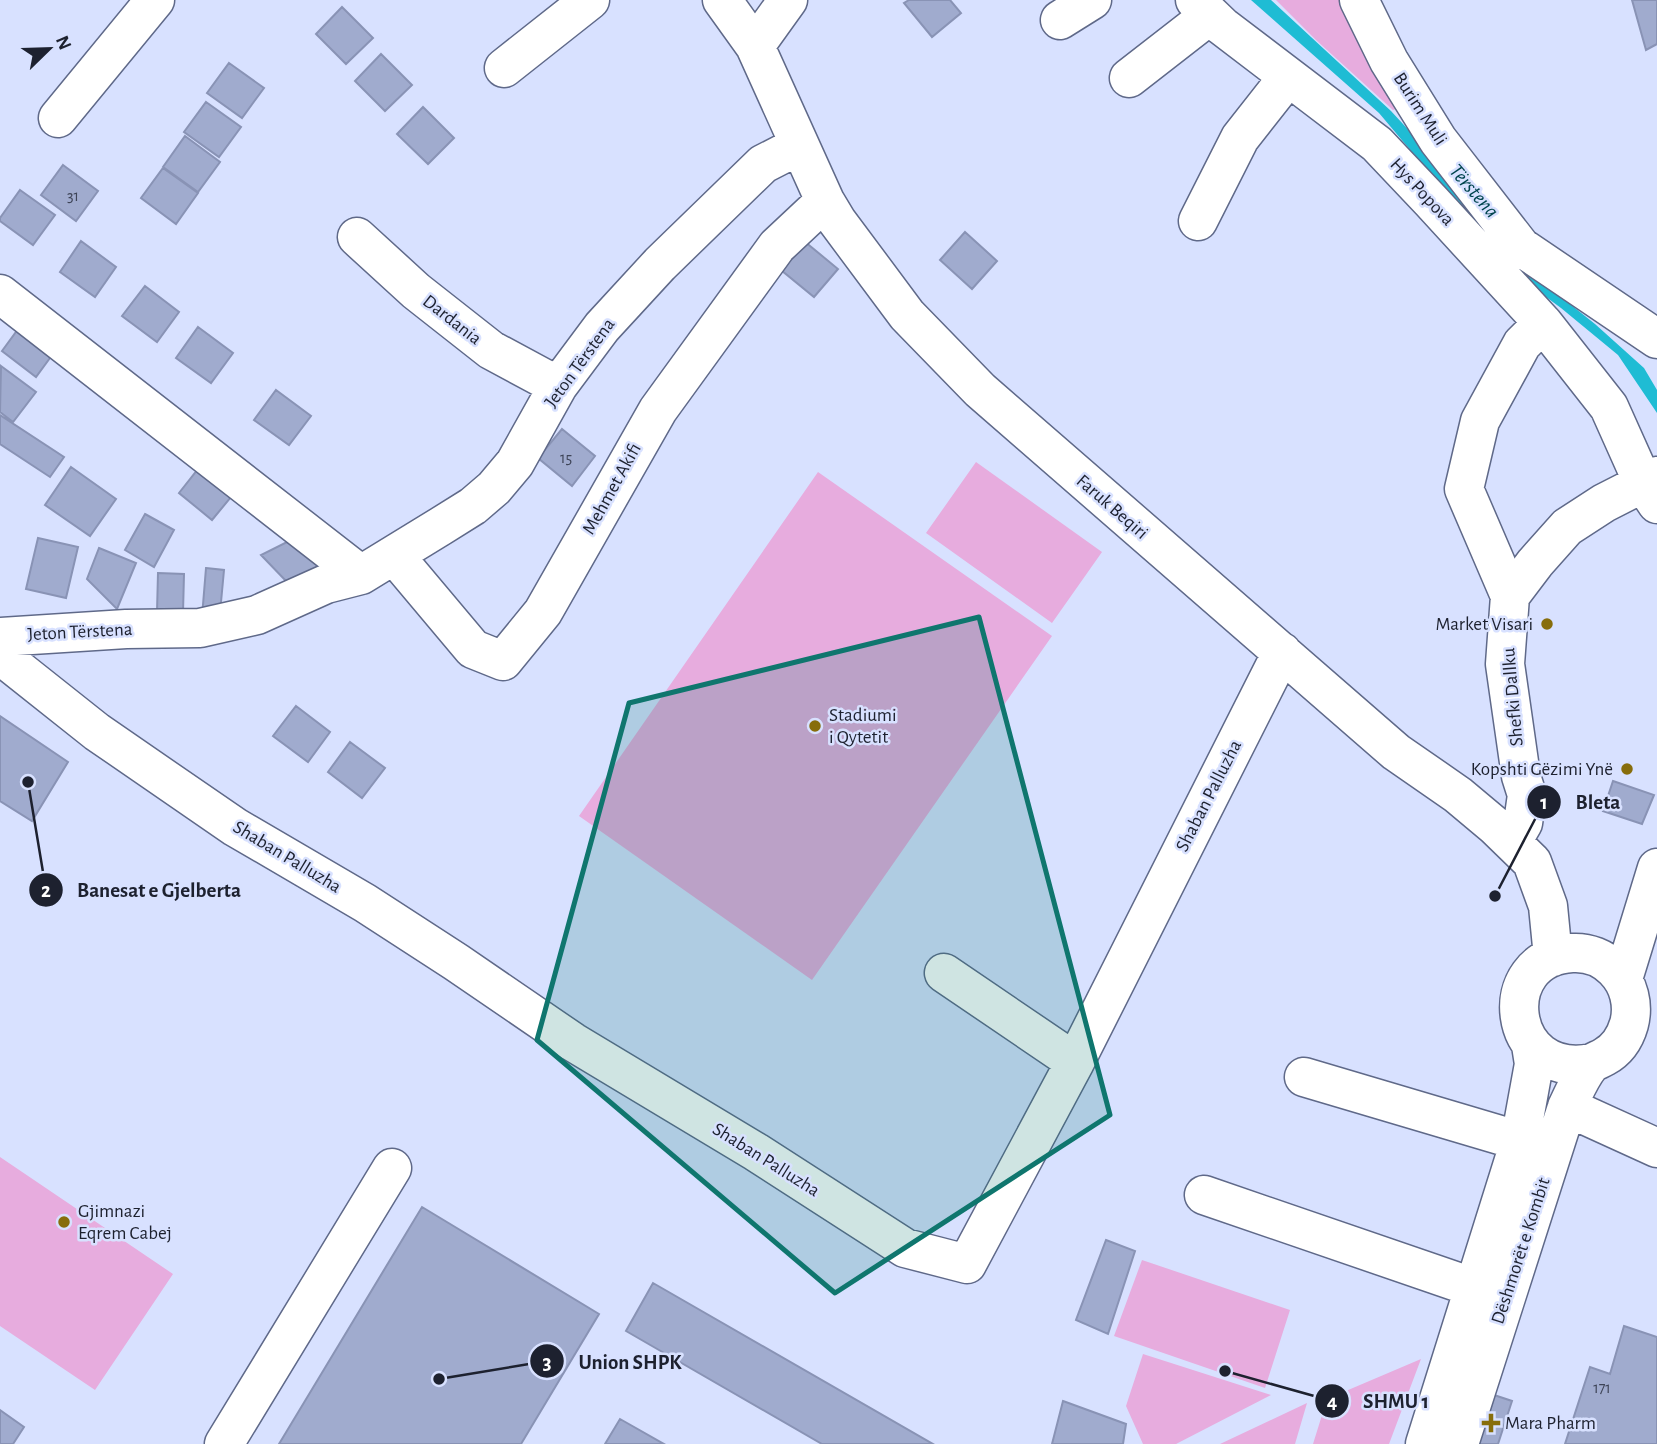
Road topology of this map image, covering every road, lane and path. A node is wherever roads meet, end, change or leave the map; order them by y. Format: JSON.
{"nodes":[{"id":1,"x":155,"y":0,"type":"edge"},
{"id":2,"x":590,"y":0,"type":"edge"},
{"id":3,"x":722,"y":0,"type":"edge"},
{"id":4,"x":788,"y":0,"type":"edge"},
{"id":5,"x":1092,"y":0,"type":"edge"},
{"id":6,"x":1359,"y":0,"type":"edge"},
{"id":7,"x":1202,"y":7,"type":"edge"},
{"id":8,"x":1060,"y":20,"type":"dead end"},
{"id":9,"x":755,"y":46,"type":"junction"},
{"id":10,"x":504,"y":68,"type":"dead end"},
{"id":11,"x":1288,"y":77,"type":"junction"},
{"id":12,"x":1129,"y":78,"type":"dead end"},
{"id":13,"x":58,"y":118,"type":"dead end"},
{"id":14,"x":798,"y":146,"type":"junction"},
{"id":15,"x":825,"y":201,"type":"junction"},
{"id":16,"x":1198,"y":221,"type":"dead end"},
{"id":17,"x":357,"y":237,"type":"dead end"},
{"id":18,"x":0,"y":294,"type":"edge"},
{"id":19,"x":1543,"y":323,"type":"junction"},
{"id":20,"x":1657,"y":340,"type":"edge"},
{"id":21,"x":558,"y":386,"type":"junction"},
{"id":22,"x":1652,"y":485,"type":"edge"},
{"id":23,"x":394,"y":555,"type":"junction"},
{"id":24,"x":361,"y":575,"type":"junction"},
{"id":25,"x":1510,"y":596,"type":"junction"},
{"id":26,"x":0,"y":637,"type":"edge"},
{"id":27,"x":1282,"y":652,"type":"junction"},
{"id":28,"x":0,"y":655,"type":"edge"},
{"id":29,"x":1521,"y":776,"type":"junction"},
{"id":30,"x":1480,"y":812,"type":"junction"},
{"id":31,"x":1512,"y":842,"type":"junction"},
{"id":32,"x":1657,"y":868,"type":"edge"},
{"id":33,"x":1553,"y":957,"type":"junction"},
{"id":34,"x":944,"y":973,"type":"dead end"},
{"id":35,"x":1623,"y":979,"type":"junction"},
{"id":36,"x":1531,"y":1045,"type":"junction"},
{"id":37,"x":1075,"y":1062,"type":"junction"},
{"id":38,"x":1592,"y":1063,"type":"junction"},
{"id":39,"x":1304,"y":1077,"type":"dead end"},
{"id":40,"x":1567,"y":1107,"type":"junction"},
{"id":41,"x":1520,"y":1141,"type":"junction"},
{"id":42,"x":1657,"y":1148,"type":"edge"},
{"id":43,"x":392,"y":1168,"type":"dead end"},
{"id":44,"x":1204,"y":1195,"type":"dead end"},
{"id":45,"x":1475,"y":1288,"type":"junction"},
{"id":46,"x":1473,"y":1346,"type":"junction"},
{"id":47,"x":224,"y":1444,"type":"edge"},
{"id":48,"x":1425,"y":1444,"type":"edge"},
{"id":49,"x":1459,"y":1444,"type":"edge"}],
"edges":[{"from":1,"to":13,"type":"street"},
{"from":2,"to":10,"type":"street"},
{"from":3,"to":9,"type":"street","name":"Faruk Beqiri"},
{"from":4,"to":9,"type":"street"},
{"from":5,"to":8,"type":"street"},
{"from":6,"to":20,"type":"street","name":"Burim Muli"},
{"from":7,"to":11,"type":"street","name":"Hys Popova"},
{"from":7,"to":12,"type":"street","name":"Hys Popova"},
{"from":9,"to":14,"type":"street","name":"Faruk Beqiri"},
{"from":11,"to":16,"type":"street"},
{"from":11,"to":19,"type":"street","name":"Hys Popova"},
{"from":14,"to":15,"type":"street","name":"Faruk Beqiri"},
{"from":14,"to":21,"type":"street","name":"Jeton Tërstena"},
{"from":15,"to":23,"type":"street","name":"Mehmet Akifi"},
{"from":15,"to":27,"type":"street","name":"Faruk Beqiri"},
{"from":17,"to":21,"type":"street","name":"Dardania"},
{"from":18,"to":24,"type":"street"},
{"from":19,"to":22,"type":"street","name":"Hys Popova"},
{"from":19,"to":25,"type":"street"},
{"from":21,"to":23,"type":"street","name":"Jeton Tërstena"},
{"from":22,"to":25,"type":"street"},
{"from":23,"to":24,"type":"street","name":"Jeton Tërstena"},
{"from":24,"to":26,"type":"street","name":"Jeton Tërstena"},
{"from":25,"to":29,"type":"street","name":"Shefki Dallku"},
{"from":27,"to":30,"type":"street","name":"Faruk Beqiri"},
{"from":27,"to":37,"type":"street","name":"Shaban Palluzha"},
{"from":28,"to":37,"type":"street","name":"Shaban Palluzha"},
{"from":29,"to":30,"type":"street"},
{"from":29,"to":31,"type":"street","name":"Shefki Dallku"},
{"from":30,"to":31,"type":"street","name":"Faruk Beqiri"},
{"from":31,"to":33,"type":"street","name":"Faruk Beqiri"},
{"from":32,"to":35,"type":"street"},
{"from":33,"to":35,"type":"street"},
{"from":33,"to":36,"type":"street"},
{"from":34,"to":37,"type":"street"},
{"from":35,"to":38,"type":"street"},
{"from":36,"to":38,"type":"street"},
{"from":36,"to":41,"type":"street","name":"Dëshmorët e Kombit"},
{"from":38,"to":40,"type":"street","name":"Dëshmorët e Kombit"},
{"from":39,"to":41,"type":"street"},
{"from":40,"to":42,"type":"street"},
{"from":40,"to":46,"type":"street","name":"Dëshmorët e Kombit"},
{"from":41,"to":45,"type":"street","name":"Dëshmorët e Kombit"},
{"from":43,"to":47,"type":"street"},
{"from":44,"to":45,"type":"street","name":"Dëshmorët e Kombit"},
{"from":45,"to":46,"type":"street","name":"Dëshmorët e Kombit"},
{"from":46,"to":48,"type":"street","name":"Dëshmorët e Kombit"},
{"from":46,"to":49,"type":"street","name":"Dëshmorët e Kombit"}]}
